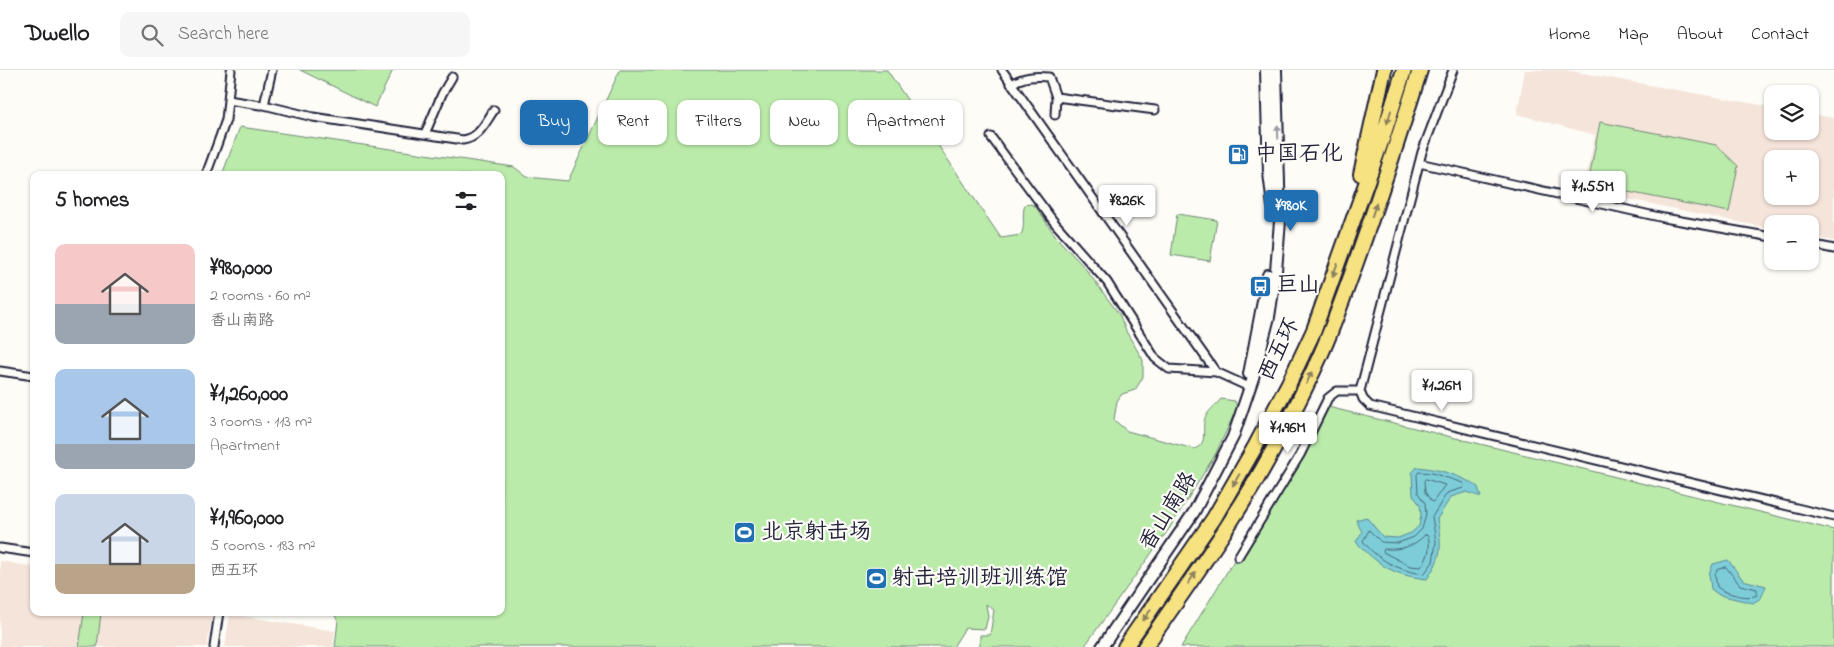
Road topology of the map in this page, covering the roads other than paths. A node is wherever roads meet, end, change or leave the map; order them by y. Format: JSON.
{"nodes":[{"id":1,"x":231,"y":70,"type":"edge"},
{"id":2,"x":272,"y":70,"type":"edge"},
{"id":3,"x":1002,"y":70,"type":"edge"},
{"id":4,"x":1055,"y":70,"type":"edge"},
{"id":5,"x":1266,"y":70,"type":"edge"},
{"id":6,"x":1276,"y":70,"type":"edge"},
{"id":7,"x":1384,"y":70,"type":"edge"},
{"id":8,"x":1404,"y":70,"type":"edge"},
{"id":9,"x":1420,"y":70,"type":"edge"},
{"id":10,"x":1453,"y":70,"type":"edge"},
{"id":11,"x":452,"y":76,"type":"dead end"},
{"id":12,"x":1049,"y":78,"type":"junction"},
{"id":13,"x":1012,"y":84,"type":"junction"},
{"id":14,"x":1056,"y":97,"type":"junction"},
{"id":15,"x":228,"y":100,"type":"junction"},
{"id":16,"x":264,"y":105,"type":"junction"},
{"id":17,"x":494,"y":110,"type":"dead end"},
{"id":18,"x":1155,"y":110,"type":"dead end"},
{"id":19,"x":1055,"y":115,"type":"dead end"},
{"id":20,"x":425,"y":134,"type":"junction"},
{"id":21,"x":991,"y":137,"type":"dead end"},
{"id":22,"x":1419,"y":163,"type":"junction"},
{"id":23,"x":207,"y":171,"type":"edge"},
{"id":24,"x":1348,"y":233,"type":"junction"},
{"id":25,"x":1764,"y":237,"type":"edge"},
{"id":26,"x":1819,"y":246,"type":"edge"},
{"id":27,"x":1834,"y":249,"type":"edge"},
{"id":28,"x":0,"y":371,"type":"edge"},
{"id":29,"x":1216,"y":372,"type":"junction"},
{"id":30,"x":30,"y":375,"type":"edge"},
{"id":31,"x":1249,"y":387,"type":"junction"},
{"id":32,"x":1360,"y":391,"type":"junction"},
{"id":33,"x":1834,"y":517,"type":"edge"},
{"id":34,"x":0,"y":548,"type":"edge"},
{"id":35,"x":30,"y":552,"type":"edge"},
{"id":36,"x":1238,"y":557,"type":"dead end"},
{"id":37,"x":218,"y":616,"type":"edge"},
{"id":38,"x":214,"y":647,"type":"edge"},
{"id":39,"x":1102,"y":647,"type":"edge"},
{"id":40,"x":1125,"y":647,"type":"edge"},
{"id":41,"x":1145,"y":647,"type":"edge"}],
"edges":[{"from":1,"to":15,"type":"street"},
{"from":2,"to":16,"type":"street"},
{"from":3,"to":13,"type":"street"},
{"from":4,"to":12,"type":"street"},
{"from":5,"to":31,"type":"main road","name":"香山南路"},
{"from":31,"to":6,"type":"main road","name":"香山南路","one_way":true},
{"from":7,"to":24,"type":"highway"},
{"from":8,"to":24,"type":"highway","name":"西五环","one_way":true},
{"from":41,"to":9,"type":"highway","name":"西五环","one_way":true},
{"from":10,"to":22,"type":"street"},
{"from":11,"to":20,"type":"street"},
{"from":12,"to":13,"type":"street"},
{"from":12,"to":14,"type":"street"},
{"from":13,"to":29,"type":"street"},
{"from":14,"to":18,"type":"street"},
{"from":14,"to":19,"type":"street"},
{"from":15,"to":16,"type":"street"},
{"from":15,"to":23,"type":"street"},
{"from":16,"to":20,"type":"street"},
{"from":17,"to":20,"type":"street"},
{"from":21,"to":29,"type":"street"},
{"from":22,"to":25,"type":"street"},
{"from":22,"to":32,"type":"street"},
{"from":24,"to":40,"type":"highway","name":"西五环","one_way":true},
{"from":26,"to":27,"type":"street"},
{"from":28,"to":30,"type":"street"},
{"from":29,"to":31,"type":"street"},
{"from":31,"to":39,"type":"main road","name":"香山南路"},
{"from":32,"to":33,"type":"street"},
{"from":32,"to":36,"type":"street"},
{"from":34,"to":35,"type":"street"},
{"from":37,"to":38,"type":"street"}]}
